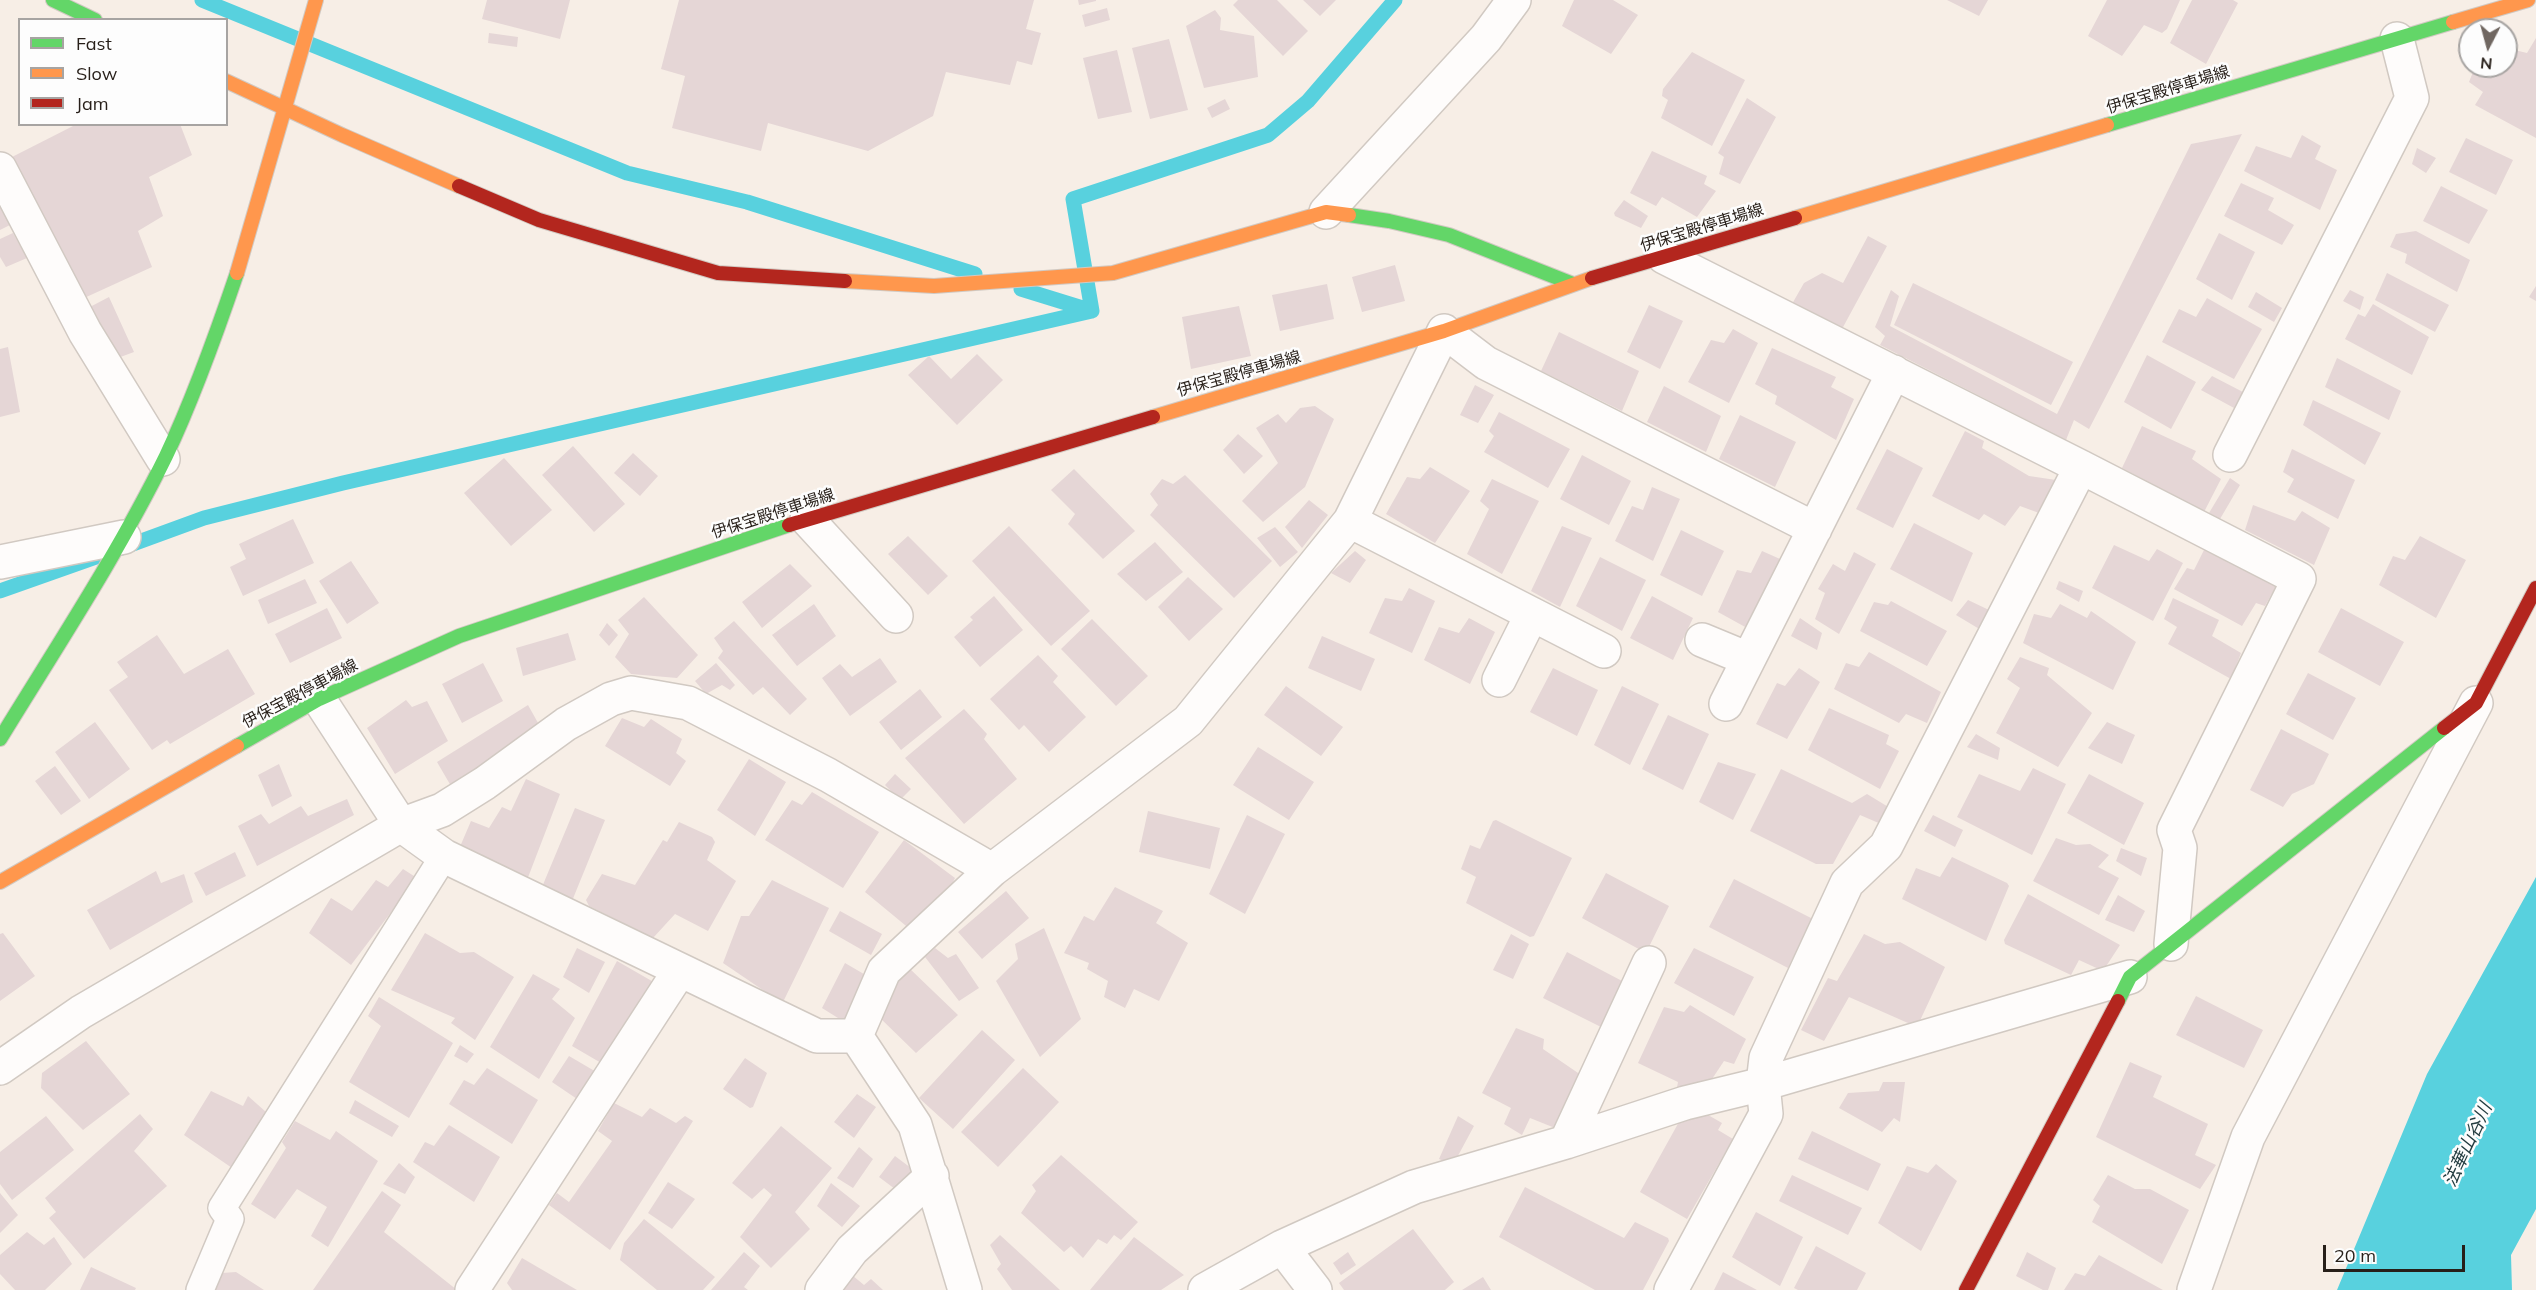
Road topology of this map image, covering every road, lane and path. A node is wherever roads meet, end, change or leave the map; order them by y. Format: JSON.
{"nodes":[{"id":1,"x":53,"y":0,"type":"edge"},
{"id":2,"x":316,"y":0,"type":"edge"},
{"id":3,"x":1514,"y":0,"type":"edge"},
{"id":4,"x":2528,"y":0,"type":"edge"},
{"id":5,"x":91,"y":18,"type":"edge"},
{"id":6,"x":2397,"y":39,"type":"junction"},
{"id":7,"x":228,"y":82,"type":"edge"},
{"id":8,"x":285,"y":108,"type":"junction"},
{"id":9,"x":0,"y":169,"type":"edge"},
{"id":10,"x":1326,"y":212,"type":"junction"},
{"id":11,"x":1664,"y":257,"type":"junction"},
{"id":12,"x":1573,"y":284,"type":"junction"},
{"id":13,"x":1444,"y":331,"type":"junction"},
{"id":14,"x":1894,"y":372,"type":"junction"},
{"id":15,"x":2230,"y":454,"type":"dead end"},
{"id":16,"x":163,"y":459,"type":"junction"},
{"id":17,"x":2081,"y":467,"type":"junction"},
{"id":18,"x":807,"y":519,"type":"junction"},
{"id":19,"x":1350,"y":521,"type":"junction"},
{"id":20,"x":1815,"y":528,"type":"junction"},
{"id":21,"x":124,"y":537,"type":"junction"},
{"id":22,"x":0,"y":562,"type":"edge"},
{"id":23,"x":2536,"y":588,"type":"edge"},
{"id":24,"x":1532,"y":614,"type":"junction"},
{"id":25,"x":896,"y":616,"type":"dead end"},
{"id":26,"x":1702,"y":640,"type":"dead end"},
{"id":27,"x":1604,"y":651,"type":"dead end"},
{"id":28,"x":1748,"y":659,"type":"junction"},
{"id":29,"x":1500,"y":680,"type":"dead end"},
{"id":30,"x":319,"y":699,"type":"junction"},
{"id":31,"x":2476,"y":703,"type":"junction"},
{"id":32,"x":1726,"y":704,"type":"dead end"},
{"id":33,"x":0,"y":739,"type":"edge"},
{"id":34,"x":401,"y":825,"type":"junction"},
{"id":35,"x":444,"y":856,"type":"junction"},
{"id":36,"x":992,"y":870,"type":"junction"},
{"id":37,"x":0,"y":882,"type":"edge"},
{"id":38,"x":2171,"y":944,"type":"junction"},
{"id":39,"x":1649,"y":963,"type":"dead end"},
{"id":40,"x":680,"y":970,"type":"junction"},
{"id":41,"x":2130,"y":976,"type":"junction"},
{"id":42,"x":856,"y":1036,"type":"junction"},
{"id":43,"x":0,"y":1068,"type":"edge"},
{"id":44,"x":1763,"y":1084,"type":"junction"},
{"id":45,"x":1566,"y":1142,"type":"junction"},
{"id":46,"x":932,"y":1176,"type":"junction"},
{"id":47,"x":1282,"y":1247,"type":"junction"},
{"id":48,"x":200,"y":1290,"type":"edge"},
{"id":49,"x":472,"y":1290,"type":"edge"},
{"id":50,"x":822,"y":1290,"type":"edge"},
{"id":51,"x":965,"y":1290,"type":"edge"},
{"id":52,"x":1204,"y":1290,"type":"edge"},
{"id":53,"x":1315,"y":1290,"type":"edge"},
{"id":54,"x":1671,"y":1290,"type":"edge"},
{"id":55,"x":1966,"y":1290,"type":"edge"},
{"id":56,"x":2194,"y":1290,"type":"edge"}],
"edges":[{"from":1,"to":5,"type":"street"},
{"from":2,"to":8,"type":"street"},
{"from":3,"to":10,"type":"street"},
{"from":4,"to":6,"type":"street","name":"伊保宝殿停車場線"},
{"from":6,"to":11,"type":"street","name":"伊保宝殿停車場線"},
{"from":6,"to":15,"type":"street"},
{"from":7,"to":8,"type":"street"},
{"from":8,"to":10,"type":"street"},
{"from":8,"to":16,"type":"street"},
{"from":9,"to":16,"type":"street"},
{"from":10,"to":12,"type":"street"},
{"from":11,"to":12,"type":"street","name":"伊保宝殿停車場線"},
{"from":11,"to":14,"type":"street"},
{"from":12,"to":13,"type":"street","name":"伊保宝殿停車場線"},
{"from":13,"to":18,"type":"street","name":"伊保宝殿停車場線"},
{"from":13,"to":19,"type":"street"},
{"from":13,"to":20,"type":"street"},
{"from":14,"to":17,"type":"street"},
{"from":14,"to":20,"type":"street"},
{"from":16,"to":21,"type":"street"},
{"from":17,"to":38,"type":"street"},
{"from":17,"to":44,"type":"street"},
{"from":18,"to":25,"type":"street"},
{"from":18,"to":30,"type":"street","name":"伊保宝殿停車場線"},
{"from":19,"to":24,"type":"street"},
{"from":19,"to":36,"type":"street"},
{"from":20,"to":28,"type":"street"},
{"from":21,"to":22,"type":"street"},
{"from":21,"to":33,"type":"street"},
{"from":23,"to":31,"type":"street"},
{"from":24,"to":27,"type":"street"},
{"from":24,"to":29,"type":"street"},
{"from":26,"to":28,"type":"street"},
{"from":28,"to":32,"type":"street"},
{"from":30,"to":34,"type":"street"},
{"from":30,"to":37,"type":"street","name":"伊保宝殿停車場線"},
{"from":31,"to":38,"type":"street"},
{"from":31,"to":56,"type":"street"},
{"from":34,"to":35,"type":"street"},
{"from":34,"to":36,"type":"street"},
{"from":34,"to":43,"type":"street"},
{"from":35,"to":40,"type":"street"},
{"from":35,"to":48,"type":"lane"},
{"from":36,"to":42,"type":"street"},
{"from":38,"to":41,"type":"street"},
{"from":39,"to":45,"type":"street"},
{"from":40,"to":42,"type":"street"},
{"from":40,"to":49,"type":"street"},
{"from":41,"to":44,"type":"street"},
{"from":41,"to":55,"type":"street"},
{"from":42,"to":46,"type":"street"},
{"from":44,"to":45,"type":"street"},
{"from":44,"to":54,"type":"street"},
{"from":45,"to":47,"type":"street"},
{"from":46,"to":50,"type":"street"},
{"from":46,"to":51,"type":"street"},
{"from":47,"to":52,"type":"street"},
{"from":47,"to":53,"type":"street"}]}
